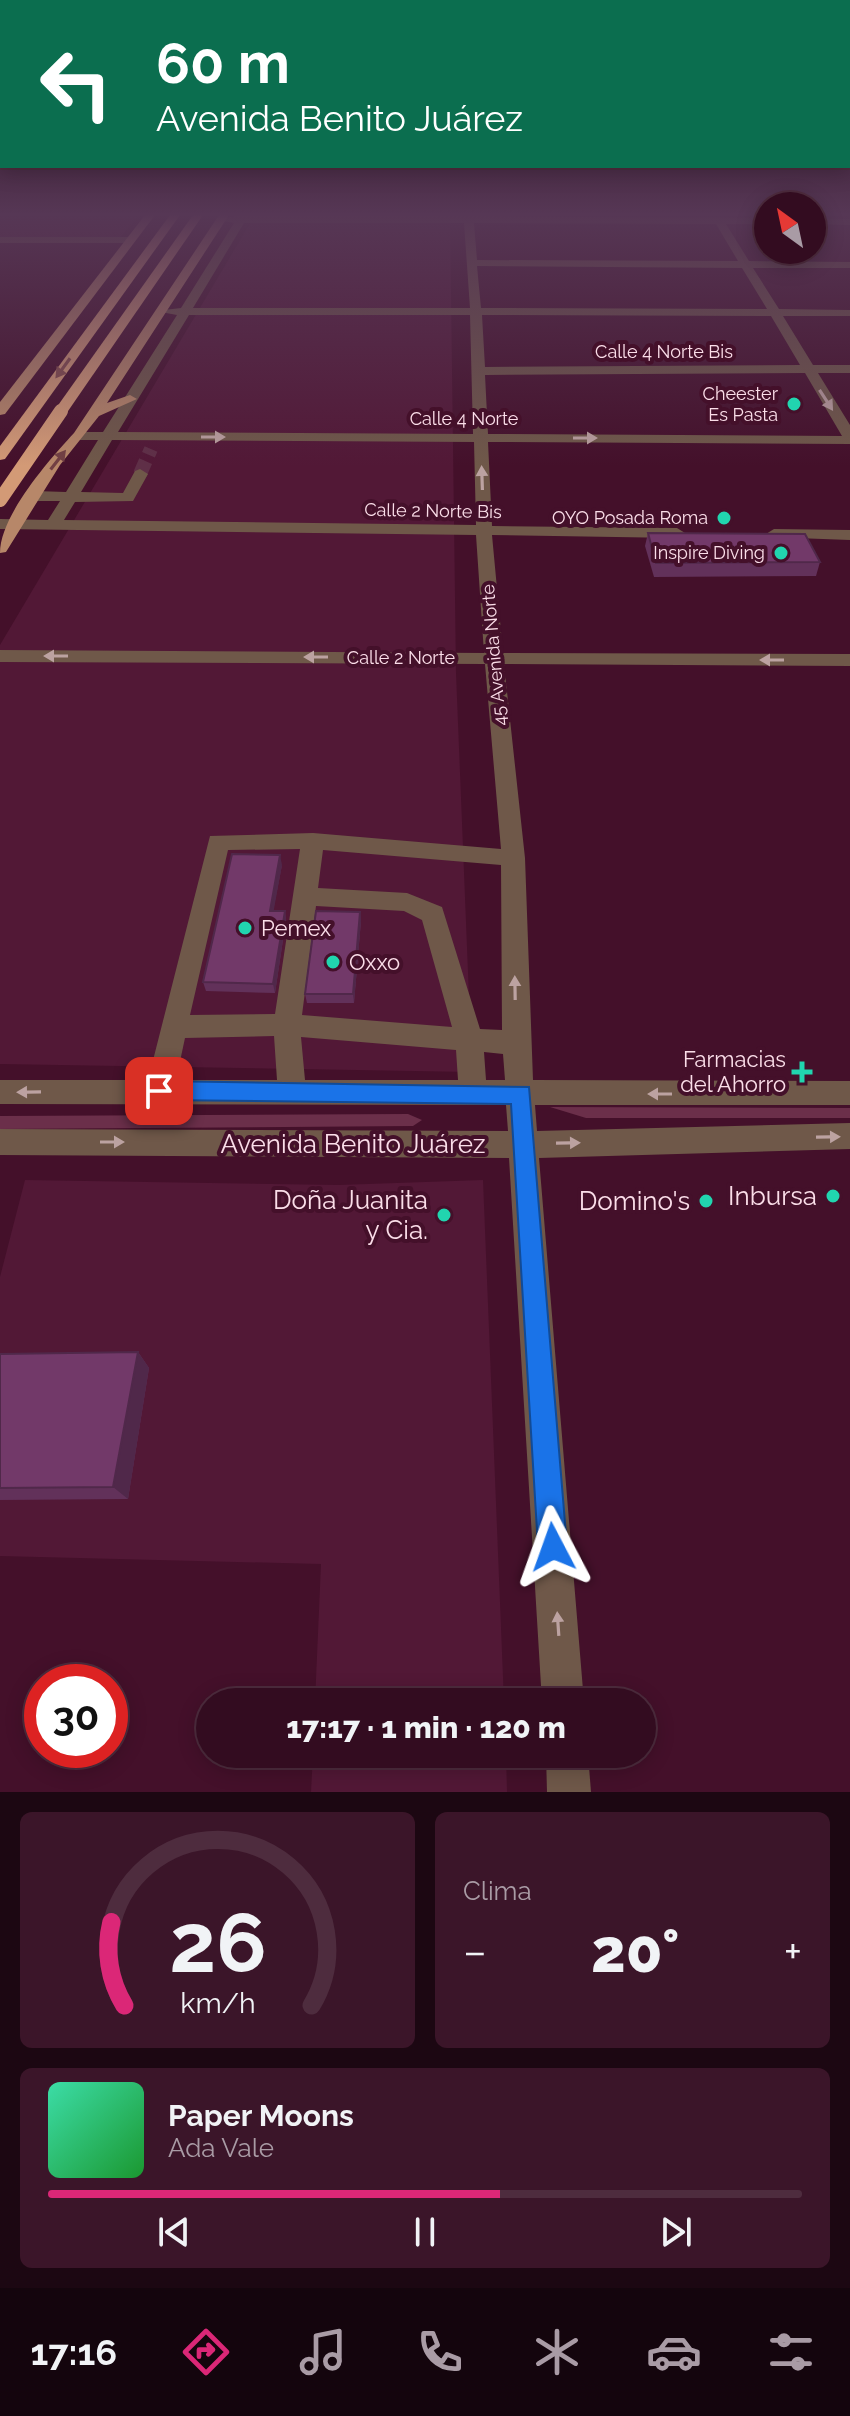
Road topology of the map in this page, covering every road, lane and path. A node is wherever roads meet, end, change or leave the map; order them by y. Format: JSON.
{"nodes":[{"id":1,"x":85,"y":299,"type":"edge"},
{"id":2,"x":114,"y":299,"type":"edge"},
{"id":3,"x":140,"y":299,"type":"edge"},
{"id":4,"x":169,"y":299,"type":"edge"},
{"id":5,"x":191,"y":299,"type":"edge"},
{"id":6,"x":473,"y":299,"type":"edge"},
{"id":7,"x":764,"y":299,"type":"edge"},
{"id":8,"x":161,"y":311,"type":"junction"},
{"id":9,"x":183,"y":311,"type":"junction"},
{"id":10,"x":474,"y":311,"type":"junction"},
{"id":11,"x":773,"y":313,"type":"junction"},
{"id":12,"x":850,"y":313,"type":"edge"},
{"id":13,"x":133,"y":355,"type":"junction"},
{"id":14,"x":150,"y":369,"type":"junction"},
{"id":15,"x":806,"y":369,"type":"junction"},
{"id":16,"x":850,"y":369,"type":"edge"},
{"id":17,"x":479,"y":371,"type":"junction"},
{"id":18,"x":130,"y":399,"type":"junction"},
{"id":19,"x":0,"y":411,"type":"edge"},
{"id":20,"x":94,"y":413,"type":"junction"},
{"id":21,"x":116,"y":420,"type":"junction"},
{"id":22,"x":79,"y":436,"type":"junction"},
{"id":23,"x":104,"y":437,"type":"junction"},
{"id":24,"x":481,"y":437,"type":"junction"},
{"id":25,"x":242,"y":438,"type":"junction"},
{"id":26,"x":850,"y":438,"type":"edge"},
{"id":27,"x":0,"y":456,"type":"edge"},
{"id":28,"x":140,"y":474,"type":"tunnel mouth"},
{"id":29,"x":35,"y":496,"type":"junction"},
{"id":30,"x":68,"y":498,"type":"junction"},
{"id":31,"x":0,"y":500,"type":"edge"},
{"id":32,"x":7,"y":525,"type":"edge"},
{"id":33,"x":52,"y":527,"type":"junction"},
{"id":34,"x":484,"y":531,"type":"junction"},
{"id":35,"x":695,"y":533,"type":"edge"},
{"id":36,"x":757,"y":534,"type":"edge"},
{"id":37,"x":850,"y":535,"type":"edge"},
{"id":38,"x":0,"y":548,"type":"edge"},
{"id":39,"x":0,"y":656,"type":"edge"},
{"id":40,"x":494,"y":658,"type":"junction"},
{"id":41,"x":850,"y":660,"type":"edge"},
{"id":42,"x":313,"y":841,"type":"junction"},
{"id":43,"x":513,"y":858,"type":"junction"},
{"id":44,"x":306,"y":896,"type":"junction"},
{"id":45,"x":287,"y":1025,"type":"junction"},
{"id":46,"x":175,"y":1027,"type":"junction"},
{"id":47,"x":469,"y":1038,"type":"junction"},
{"id":48,"x":516,"y":1043,"type":"junction"},
{"id":49,"x":159,"y":1091,"type":"junction"},
{"id":50,"x":292,"y":1091,"type":"junction"},
{"id":51,"x":0,"y":1092,"type":"edge"},
{"id":52,"x":473,"y":1093,"type":"junction"},
{"id":53,"x":850,"y":1093,"type":"edge"},
{"id":54,"x":521,"y":1094,"type":"junction"},
{"id":55,"x":850,"y":1136,"type":"edge"},
{"id":56,"x":0,"y":1142,"type":"edge"},
{"id":57,"x":525,"y":1145,"type":"junction"},
{"id":58,"x":562,"y":1688,"type":"edge"},
{"id":59,"x":568,"y":1768,"type":"edge"},
{"id":60,"x":569,"y":1792,"type":"edge"}],
"edges":[{"from":1,"to":19,"type":"main road"},
{"from":2,"to":27,"type":"highway","one_way":true},
{"from":3,"to":31,"type":"highway","bridge":true},
{"from":4,"to":8,"type":"main road"},
{"from":5,"to":9,"type":"street"},
{"from":6,"to":10,"type":"street","name":"45 Avenida Norte"},
{"from":7,"to":11,"type":"street"},
{"from":8,"to":9,"type":"street"},
{"from":8,"to":13,"type":"main road"},
{"from":9,"to":10,"type":"street"},
{"from":9,"to":14,"type":"street"},
{"from":10,"to":11,"type":"street"},
{"from":10,"to":17,"type":"street","name":"45 Avenida Norte"},
{"from":11,"to":12,"type":"street"},
{"from":11,"to":15,"type":"street"},
{"from":13,"to":14,"type":"main road"},
{"from":13,"to":20,"type":"main road"},
{"from":14,"to":18,"type":"street"},
{"from":15,"to":16,"type":"street","name":"Calle 4 Norte Bis"},
{"from":15,"to":17,"type":"street","name":"Calle 4 Norte Bis"},
{"from":15,"to":26,"type":"street","one_way":true},
{"from":17,"to":24,"type":"street","name":"45 Avenida Norte"},
{"from":18,"to":20,"type":"main road"},
{"from":18,"to":21,"type":"street"},
{"from":20,"to":22,"type":"main road"},
{"from":21,"to":23,"type":"street"},
{"from":21,"to":25,"type":"street"},
{"from":22,"to":23,"type":"street","name":"Calle 4 Norte"},
{"from":29,"to":22,"type":"main road","one_way":true},
{"from":23,"to":25,"type":"street","name":"Calle 4 Norte","one_way":true},
{"from":23,"to":30,"type":"street"},
{"from":24,"to":25,"type":"street","name":"Calle 4 Norte"},
{"from":24,"to":26,"type":"street","name":"Calle 4 Norte","one_way":true},
{"from":34,"to":24,"type":"street","name":"45 Avenida Norte","one_way":true},
{"from":28,"to":30,"type":"street"},
{"from":29,"to":30,"type":"street"},
{"from":29,"to":32,"type":"main road"},
{"from":30,"to":33,"type":"street"},
{"from":32,"to":33,"type":"street","name":"Calle 2 Norte Bis"},
{"from":32,"to":38,"type":"main road"},
{"from":33,"to":34,"type":"street","name":"Calle 2 Norte Bis"},
{"from":34,"to":35,"type":"street","name":"Calle 2 Norte Bis"},
{"from":34,"to":40,"type":"street","name":"45 Avenida Norte"},
{"from":36,"to":37,"type":"street"},
{"from":40,"to":39,"type":"street","name":"Calle 2 Norte","one_way":true},
{"from":41,"to":40,"type":"street","name":"Calle 2 Norte","one_way":true},
{"from":40,"to":43,"type":"street","name":"45 Avenida Norte"},
{"from":42,"to":43,"type":"street"},
{"from":42,"to":44,"type":"street"},
{"from":42,"to":46,"type":"street"},
{"from":48,"to":43,"type":"street","name":"45 Avenida Norte","one_way":true},
{"from":44,"to":45,"type":"street"},
{"from":44,"to":47,"type":"street"},
{"from":45,"to":46,"type":"street"},
{"from":45,"to":47,"type":"street"},
{"from":45,"to":50,"type":"street"},
{"from":46,"to":49,"type":"street"},
{"from":47,"to":48,"type":"street"},
{"from":47,"to":52,"type":"street"},
{"from":48,"to":54,"type":"street","name":"45 Avenida Norte"},
{"from":49,"to":50,"type":"street"},
{"from":49,"to":51,"type":"street","one_way":true},
{"from":50,"to":52,"type":"street"},
{"from":52,"to":54,"type":"street"},
{"from":53,"to":54,"type":"street","one_way":true},
{"from":54,"to":57,"type":"street","name":"45 Avenida Norte"},
{"from":57,"to":55,"type":"street","name":"Avenida Benito Juárez","one_way":true},
{"from":56,"to":57,"type":"street","name":"Avenida Benito Juárez","one_way":true},
{"from":58,"to":57,"type":"street","name":"45 Avenida Norte","one_way":true},
{"from":59,"to":60,"type":"street"}]}
